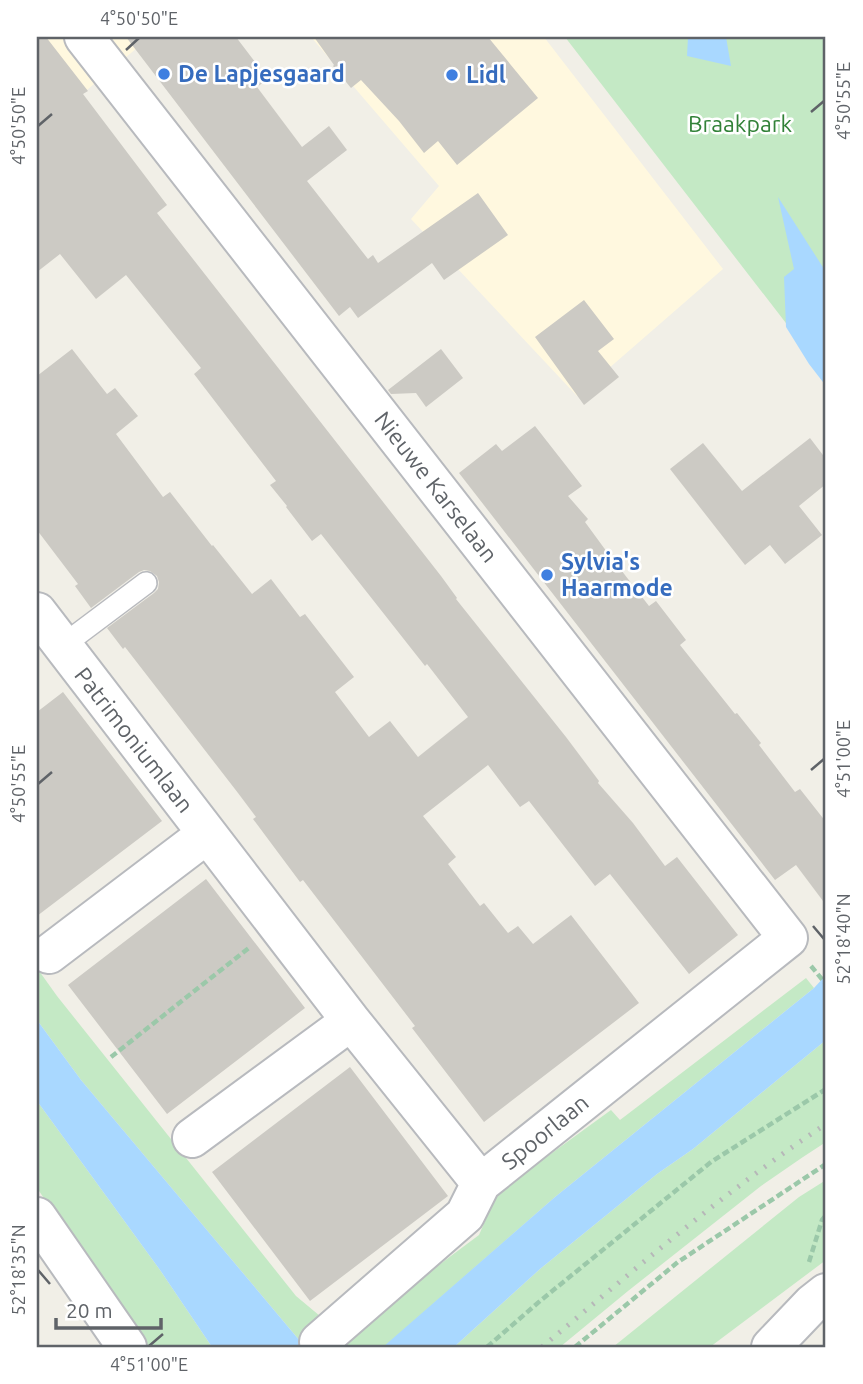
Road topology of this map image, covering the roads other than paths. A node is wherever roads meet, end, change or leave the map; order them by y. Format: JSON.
{"nodes":[{"id":1,"x":84,"y":37,"type":"edge"},
{"id":2,"x":146,"y":583,"type":"dead end"},
{"id":3,"x":37,"y":612,"type":"edge"},
{"id":4,"x":49,"y":655,"type":"edge"},
{"id":5,"x":207,"y":834,"type":"junction"},
{"id":6,"x":799,"y":952,"type":"joint"},
{"id":7,"x":49,"y":954,"type":"dead end"},
{"id":8,"x":351,"y":1021,"type":"junction"},
{"id":9,"x":192,"y":1138,"type":"dead end"},
{"id":10,"x":481,"y":1183,"type":"junction"},
{"id":11,"x":37,"y":1217,"type":"edge"},
{"id":12,"x":826,"y":1293,"type":"edge"},
{"id":13,"x":319,"y":1342,"type":"dead end"},
{"id":14,"x":127,"y":1347,"type":"edge"},
{"id":15,"x":771,"y":1347,"type":"edge"}],
"edges":[{"from":1,"to":6,"type":"street","name":"Nieuwe Karselaan"},
{"from":2,"to":4,"type":"lane"},
{"from":3,"to":4,"type":"street","name":"Patrimoniumlaan"},
{"from":4,"to":5,"type":"street","name":"Patrimoniumlaan"},
{"from":5,"to":7,"type":"street","name":"Patrimoniumlaan"},
{"from":5,"to":8,"type":"street","name":"Patrimoniumlaan"},
{"from":6,"to":10,"type":"street","name":"Spoorlaan"},
{"from":8,"to":9,"type":"street"},
{"from":8,"to":10,"type":"street","name":"Patrimoniumlaan"},
{"from":10,"to":13,"type":"street","name":"Spoorlaan"},
{"from":11,"to":14,"type":"street"},
{"from":12,"to":15,"type":"street"}]}
